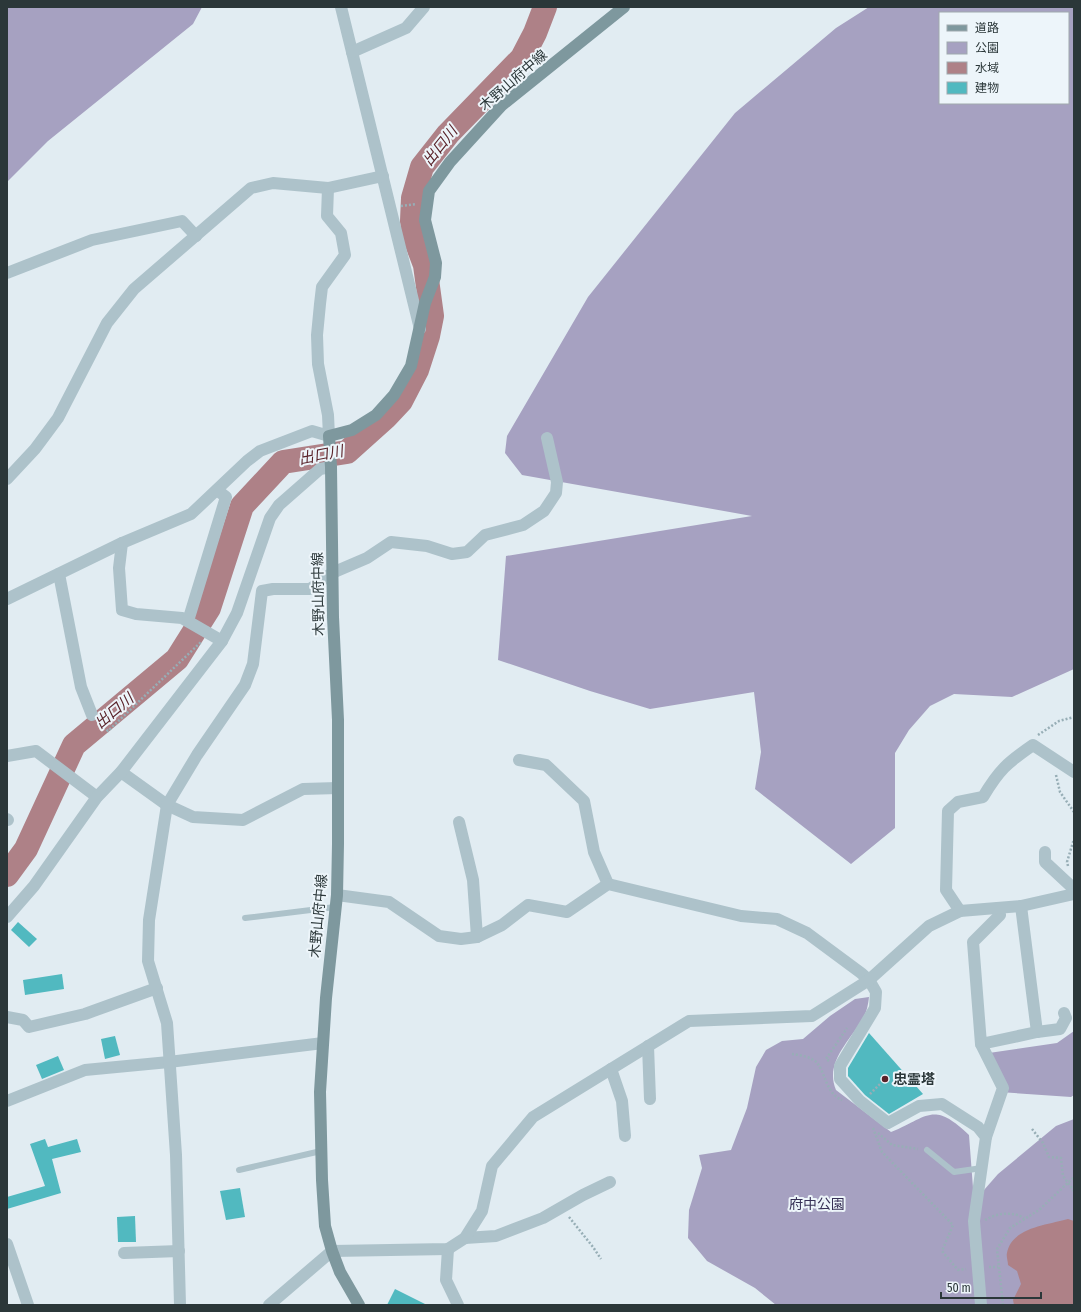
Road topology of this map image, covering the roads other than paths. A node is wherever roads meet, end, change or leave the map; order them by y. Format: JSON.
{"nodes":[{"id":1,"x":341,"y":7,"type":"edge"},
{"id":2,"x":424,"y":7,"type":"edge"},
{"id":3,"x":624,"y":7,"type":"edge"},
{"id":4,"x":352,"y":52,"type":"junction"},
{"id":5,"x":383,"y":176,"type":"junction"},
{"id":6,"x":328,"y":188,"type":"junction"},
{"id":7,"x":196,"y":236,"type":"junction"},
{"id":8,"x":7,"y":273,"type":"edge"},
{"id":9,"x":420,"y":329,"type":"junction"},
{"id":10,"x":547,"y":438,"type":"dead end"},
{"id":11,"x":329,"y":439,"type":"junction"},
{"id":12,"x":331,"y":467,"type":"junction"},
{"id":13,"x":7,"y":479,"type":"edge"},
{"id":14,"x":217,"y":490,"type":"junction"},
{"id":15,"x":122,"y":543,"type":"junction"},
{"id":16,"x":332,"y":573,"type":"junction"},
{"id":17,"x":59,"y":574,"type":"junction"},
{"id":18,"x":7,"y":599,"type":"edge"},
{"id":19,"x":188,"y":621,"type":"junction"},
{"id":20,"x":222,"y":641,"type":"junction"},
{"id":21,"x":92,"y":715,"type":"dead end"},
{"id":22,"x":7,"y":756,"type":"edge"},
{"id":23,"x":519,"y":760,"type":"dead end"},
{"id":24,"x":121,"y":772,"type":"junction"},
{"id":25,"x":1074,"y":772,"type":"edge"},
{"id":26,"x":338,"y":788,"type":"junction"},
{"id":27,"x":98,"y":796,"type":"junction"},
{"id":28,"x":167,"y":805,"type":"junction"},
{"id":29,"x":459,"y":822,"type":"dead end"},
{"id":30,"x":1045,"y":852,"type":"dead end"},
{"id":31,"x":608,"y":884,"type":"junction"},
{"id":32,"x":1074,"y":889,"type":"edge"},
{"id":33,"x":1074,"y":894,"type":"edge"},
{"id":34,"x":336,"y":901,"type":"junction"},
{"id":35,"x":1021,"y":906,"type":"junction"},
{"id":36,"x":998,"y":908,"type":"junction"},
{"id":37,"x":960,"y":911,"type":"junction"},
{"id":38,"x":7,"y":917,"type":"edge"},
{"id":39,"x":245,"y":918,"type":"dead end"},
{"id":40,"x":477,"y":937,"type":"junction"},
{"id":41,"x":869,"y":980,"type":"junction"},
{"id":42,"x":157,"y":988,"type":"junction"},
{"id":43,"x":1064,"y":1013,"type":"dead end"},
{"id":44,"x":7,"y":1016,"type":"edge"},
{"id":45,"x":1037,"y":1032,"type":"junction"},
{"id":46,"x":323,"y":1043,"type":"junction"},
{"id":47,"x":981,"y":1044,"type":"junction"},
{"id":48,"x":648,"y":1046,"type":"junction"},
{"id":49,"x":169,"y":1062,"type":"junction"},
{"id":50,"x":611,"y":1069,"type":"junction"},
{"id":51,"x":650,"y":1100,"type":"dead end"},
{"id":52,"x":7,"y":1101,"type":"edge"},
{"id":53,"x":625,"y":1136,"type":"dead end"},
{"id":54,"x":986,"y":1137,"type":"junction"},
{"id":55,"x":927,"y":1150,"type":"road end"},
{"id":56,"x":321,"y":1151,"type":"junction"},
{"id":57,"x":982,"y":1168,"type":"junction"},
{"id":58,"x":240,"y":1170,"type":"dead end"},
{"id":59,"x":610,"y":1182,"type":"dead end"},
{"id":60,"x":465,"y":1238,"type":"junction"},
{"id":61,"x":7,"y":1244,"type":"edge"},
{"id":62,"x":448,"y":1249,"type":"junction"},
{"id":63,"x":179,"y":1251,"type":"junction"},
{"id":64,"x":332,"y":1251,"type":"junction"},
{"id":65,"x":124,"y":1253,"type":"dead end"},
{"id":66,"x":28,"y":1305,"type":"edge"},
{"id":67,"x":180,"y":1305,"type":"edge"},
{"id":68,"x":269,"y":1305,"type":"edge"},
{"id":69,"x":359,"y":1305,"type":"edge"},
{"id":70,"x":458,"y":1305,"type":"edge"},
{"id":71,"x":981,"y":1305,"type":"edge"}],
"edges":[{"from":1,"to":4,"type":"street"},
{"from":2,"to":4,"type":"street"},
{"from":3,"to":9,"type":"main road","name":"木野山府中線"},
{"from":4,"to":5,"type":"street"},
{"from":5,"to":6,"type":"street"},
{"from":5,"to":9,"type":"street"},
{"from":6,"to":7,"type":"street"},
{"from":6,"to":11,"type":"street"},
{"from":7,"to":8,"type":"street"},
{"from":7,"to":13,"type":"street"},
{"from":9,"to":11,"type":"main road","name":"木野山府中線"},
{"from":10,"to":16,"type":"street"},
{"from":11,"to":12,"type":"main road","name":"木野山府中線"},
{"from":11,"to":14,"type":"street"},
{"from":12,"to":16,"type":"main road","name":"木野山府中線"},
{"from":12,"to":20,"type":"street"},
{"from":14,"to":15,"type":"street"},
{"from":14,"to":19,"type":"street"},
{"from":15,"to":17,"type":"street"},
{"from":15,"to":19,"type":"street"},
{"from":16,"to":26,"type":"main road","name":"木野山府中線"},
{"from":16,"to":28,"type":"street"},
{"from":17,"to":18,"type":"street"},
{"from":17,"to":21,"type":"street"},
{"from":19,"to":20,"type":"street"},
{"from":20,"to":24,"type":"street"},
{"from":22,"to":27,"type":"street"},
{"from":23,"to":31,"type":"street"},
{"from":24,"to":27,"type":"street"},
{"from":24,"to":28,"type":"street"},
{"from":25,"to":37,"type":"street"},
{"from":26,"to":28,"type":"street"},
{"from":26,"to":34,"type":"main road","name":"木野山府中線"},
{"from":27,"to":38,"type":"street"},
{"from":28,"to":42,"type":"street"},
{"from":29,"to":40,"type":"street"},
{"from":30,"to":32,"type":"street"},
{"from":31,"to":40,"type":"street"},
{"from":31,"to":41,"type":"street"},
{"from":33,"to":35,"type":"street"},
{"from":34,"to":39,"type":"lane"},
{"from":34,"to":40,"type":"street"},
{"from":34,"to":46,"type":"main road","name":"木野山府中線"},
{"from":35,"to":36,"type":"street"},
{"from":35,"to":45,"type":"street"},
{"from":36,"to":37,"type":"street"},
{"from":36,"to":47,"type":"street"},
{"from":37,"to":41,"type":"street"},
{"from":41,"to":48,"type":"street"},
{"from":41,"to":54,"type":"street"},
{"from":42,"to":44,"type":"street"},
{"from":42,"to":49,"type":"street"},
{"from":43,"to":45,"type":"street"},
{"from":45,"to":47,"type":"street"},
{"from":46,"to":49,"type":"street"},
{"from":46,"to":56,"type":"main road","name":"木野山府中線"},
{"from":47,"to":54,"type":"street"},
{"from":48,"to":50,"type":"street"},
{"from":48,"to":51,"type":"street"},
{"from":49,"to":52,"type":"street"},
{"from":49,"to":63,"type":"street"},
{"from":50,"to":53,"type":"street"},
{"from":50,"to":60,"type":"street"},
{"from":54,"to":57,"type":"street"},
{"from":55,"to":57,"type":"lane"},
{"from":56,"to":58,"type":"lane"},
{"from":56,"to":64,"type":"main road","name":"木野山府中線"},
{"from":57,"to":71,"type":"street"},
{"from":59,"to":60,"type":"street"},
{"from":60,"to":62,"type":"street"},
{"from":61,"to":66,"type":"street"},
{"from":62,"to":64,"type":"street"},
{"from":62,"to":70,"type":"street"},
{"from":63,"to":65,"type":"street"},
{"from":63,"to":67,"type":"street"},
{"from":64,"to":68,"type":"street"},
{"from":64,"to":69,"type":"main road","name":"木野山府中線"}]}
